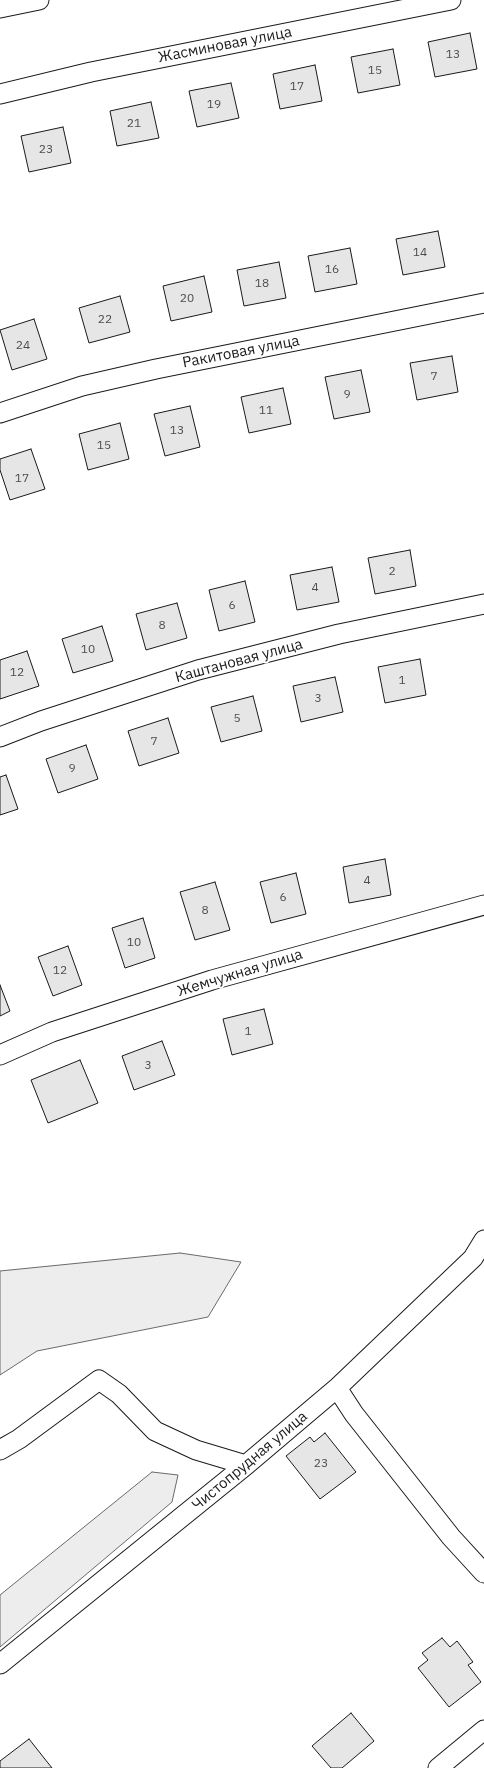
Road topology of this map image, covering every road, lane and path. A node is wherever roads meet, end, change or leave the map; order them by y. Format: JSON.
{"nodes":[{"id":1,"x":39,"y":0,"type":"edge"},
{"id":2,"x":451,"y":0,"type":"edge"},
{"id":3,"x":0,"y":8,"type":"edge"},
{"id":4,"x":0,"y":94,"type":"edge"},
{"id":5,"x":484,"y":303,"type":"edge"},
{"id":6,"x":0,"y":413,"type":"edge"},
{"id":7,"x":484,"y":604,"type":"edge"},
{"id":8,"x":0,"y":737,"type":"edge"},
{"id":9,"x":484,"y":905,"type":"edge"},
{"id":10,"x":0,"y":1055,"type":"edge"},
{"id":11,"x":484,"y":1240,"type":"edge"},
{"id":12,"x":337,"y":1388,"type":"junction"},
{"id":13,"x":0,"y":1450,"type":"edge"},
{"id":14,"x":246,"y":1465,"type":"junction"},
{"id":15,"x":484,"y":1573,"type":"edge"},
{"id":16,"x":0,"y":1664,"type":"edge"},
{"id":17,"x":484,"y":1730,"type":"edge"},
{"id":18,"x":438,"y":1768,"type":"edge"}],
"edges":[{"from":1,"to":3,"type":"street"},
{"from":2,"to":4,"type":"street","name":"Жасминовая улица"},
{"from":5,"to":6,"type":"street","name":"Ракитовая улица"},
{"from":7,"to":8,"type":"street","name":"Каштановая улица"},
{"from":9,"to":10,"type":"street","name":"Жемчужная улица"},
{"from":11,"to":12,"type":"street","name":"Чистопрудная улица"},
{"from":12,"to":14,"type":"street","name":"Чистопрудная улица"},
{"from":12,"to":15,"type":"street"},
{"from":13,"to":14,"type":"street"},
{"from":14,"to":16,"type":"street","name":"Чистопрудная улица"},
{"from":17,"to":18,"type":"street"}]}
